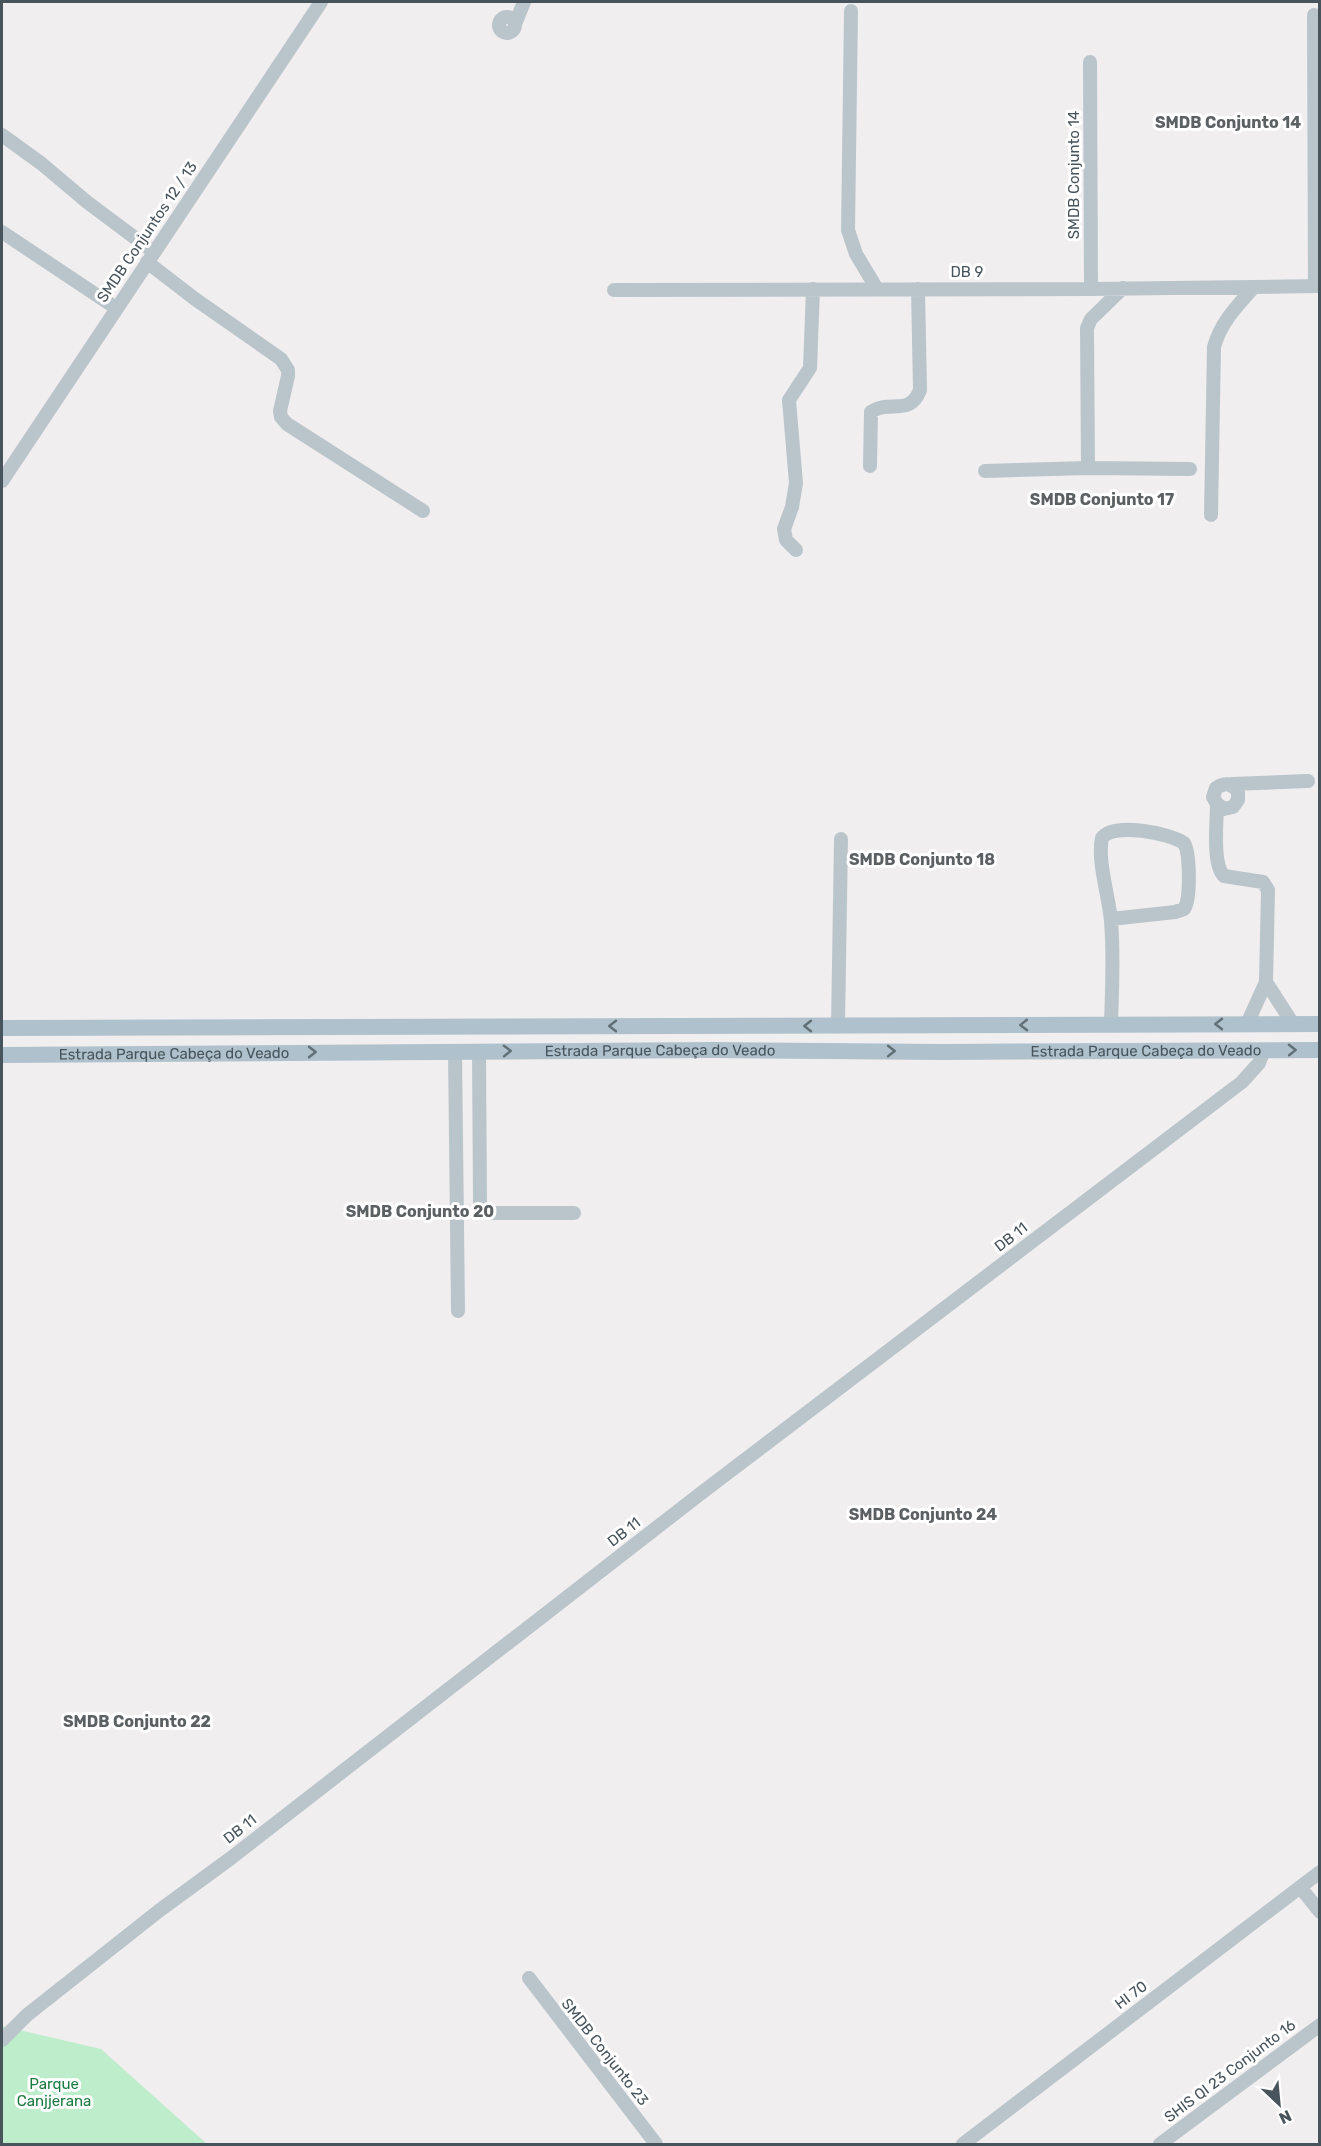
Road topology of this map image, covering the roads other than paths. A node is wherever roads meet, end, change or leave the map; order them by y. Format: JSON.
{"nodes":[{"id":1,"x":321,"y":2,"type":"edge"},
{"id":2,"x":515,"y":2,"type":"edge"},
{"id":3,"x":524,"y":2,"type":"edge"},
{"id":4,"x":851,"y":11,"type":"dead end"},
{"id":5,"x":1314,"y":15,"type":"dead end"},
{"id":6,"x":1090,"y":62,"type":"dead end"},
{"id":7,"x":2,"y":135,"type":"edge"},
{"id":8,"x":2,"y":232,"type":"edge"},
{"id":9,"x":151,"y":257,"type":"junction"},
{"id":10,"x":1317,"y":286,"type":"edge"},
{"id":11,"x":1254,"y":287,"type":"junction"},
{"id":12,"x":1123,"y":288,"type":"junction"},
{"id":13,"x":813,"y":289,"type":"junction"},
{"id":14,"x":877,"y":289,"type":"junction"},
{"id":15,"x":918,"y":289,"type":"junction"},
{"id":16,"x":1091,"y":289,"type":"junction"},
{"id":17,"x":614,"y":290,"type":"dead end"},
{"id":18,"x":116,"y":308,"type":"junction"},
{"id":19,"x":870,"y":466,"type":"dead end"},
{"id":20,"x":1088,"y":468,"type":"junction"},
{"id":21,"x":1190,"y":469,"type":"dead end"},
{"id":22,"x":985,"y":471,"type":"dead end"},
{"id":23,"x":2,"y":481,"type":"edge"},
{"id":24,"x":423,"y":511,"type":"dead end"},
{"id":25,"x":1211,"y":515,"type":"dead end"},
{"id":26,"x":796,"y":550,"type":"dead end"},
{"id":27,"x":1308,"y":781,"type":"dead end"},
{"id":28,"x":842,"y":839,"type":"dead end"},
{"id":29,"x":1111,"y":919,"type":"junction"},
{"id":30,"x":1266,"y":982,"type":"junction"},
{"id":31,"x":1084,"y":1024,"type":"junction"},
{"id":32,"x":1111,"y":1024,"type":"junction"},
{"id":33,"x":1247,"y":1024,"type":"junction"},
{"id":34,"x":1293,"y":1024,"type":"junction"},
{"id":35,"x":1320,"y":1024,"type":"edge"},
{"id":36,"x":838,"y":1026,"type":"junction"},
{"id":37,"x":2,"y":1028,"type":"edge"},
{"id":38,"x":1264,"y":1050,"type":"junction"},
{"id":39,"x":1320,"y":1050,"type":"edge"},
{"id":40,"x":1083,"y":1051,"type":"junction"},
{"id":41,"x":455,"y":1052,"type":"junction"},
{"id":42,"x":479,"y":1052,"type":"junction"},
{"id":43,"x":2,"y":1054,"type":"edge"},
{"id":44,"x":574,"y":1214,"type":"dead end"},
{"id":45,"x":458,"y":1311,"type":"dead end"},
{"id":46,"x":1320,"y":1872,"type":"edge"},
{"id":47,"x":1300,"y":1887,"type":"junction"},
{"id":48,"x":1320,"y":1912,"type":"edge"},
{"id":49,"x":529,"y":1978,"type":"dead end"},
{"id":50,"x":1320,"y":2025,"type":"edge"},
{"id":51,"x":2,"y":2040,"type":"edge"},
{"id":52,"x":656,"y":2145,"type":"edge"},
{"id":53,"x":963,"y":2145,"type":"edge"},
{"id":54,"x":1160,"y":2145,"type":"edge"}],
"edges":[{"from":1,"to":9,"type":"street","name":"SMDB Conjuntos 12 / 13"},
{"from":2,"to":3,"type":"street"},
{"from":4,"to":14,"type":"street"},
{"from":5,"to":10,"type":"street"},
{"from":6,"to":16,"type":"street","name":"SMDB Conjunto 14"},
{"from":7,"to":9,"type":"street"},
{"from":8,"to":18,"type":"street"},
{"from":9,"to":18,"type":"street","name":"SMDB Conjuntos 12 / 13"},
{"from":9,"to":24,"type":"street"},
{"from":10,"to":11,"type":"street","name":"DB 9"},
{"from":11,"to":12,"type":"street","name":"DB 9"},
{"from":11,"to":25,"type":"street"},
{"from":12,"to":16,"type":"street","name":"DB 9"},
{"from":12,"to":20,"type":"street"},
{"from":13,"to":14,"type":"street","name":"DB 9"},
{"from":13,"to":17,"type":"street","name":"DB 9"},
{"from":13,"to":26,"type":"street"},
{"from":14,"to":15,"type":"street","name":"DB 9"},
{"from":15,"to":16,"type":"street","name":"DB 9"},
{"from":15,"to":19,"type":"street"},
{"from":18,"to":23,"type":"street","name":"SMDB Conjuntos 12 / 13"},
{"from":20,"to":21,"type":"street"},
{"from":20,"to":22,"type":"street"},
{"from":27,"to":30,"type":"street"},
{"from":28,"to":36,"type":"street"},
{"from":29,"to":29,"type":"street"},
{"from":29,"to":32,"type":"street"},
{"from":30,"to":33,"type":"street"},
{"from":30,"to":34,"type":"street"},
{"from":31,"to":32,"type":"main road","name":"Estrada Parque Cabeça do Veado"},
{"from":31,"to":36,"type":"main road","name":"Estrada Parque Cabeça do Veado","one_way":true},
{"from":31,"to":40,"type":"main road"},
{"from":33,"to":32,"type":"main road","name":"Estrada Parque Cabeça do Veado","one_way":true},
{"from":33,"to":34,"type":"main road","name":"Estrada Parque Cabeça do Veado"},
{"from":34,"to":35,"type":"main road","name":"Estrada Parque Cabeça do Veado"},
{"from":36,"to":37,"type":"main road","name":"Estrada Parque Cabeça do Veado","one_way":true},
{"from":38,"to":39,"type":"main road","name":"Estrada Parque Cabeça do Veado","one_way":true},
{"from":38,"to":40,"type":"main road","name":"Estrada Parque Cabeça do Veado"},
{"from":38,"to":51,"type":"street","name":"DB 11"},
{"from":42,"to":40,"type":"main road","name":"Estrada Parque Cabeça do Veado","one_way":true},
{"from":41,"to":42,"type":"main road","name":"Estrada Parque Cabeça do Veado"},
{"from":43,"to":41,"type":"main road","name":"Estrada Parque Cabeça do Veado","one_way":true},
{"from":41,"to":45,"type":"street"},
{"from":42,"to":44,"type":"street"},
{"from":46,"to":47,"type":"street","name":"HI 70"},
{"from":47,"to":48,"type":"street"},
{"from":47,"to":53,"type":"street","name":"HI 70"},
{"from":49,"to":52,"type":"street","name":"SMDB Conjunto 23"},
{"from":50,"to":54,"type":"street","name":"SHIS QI 23 Conjunto 16"}]}
